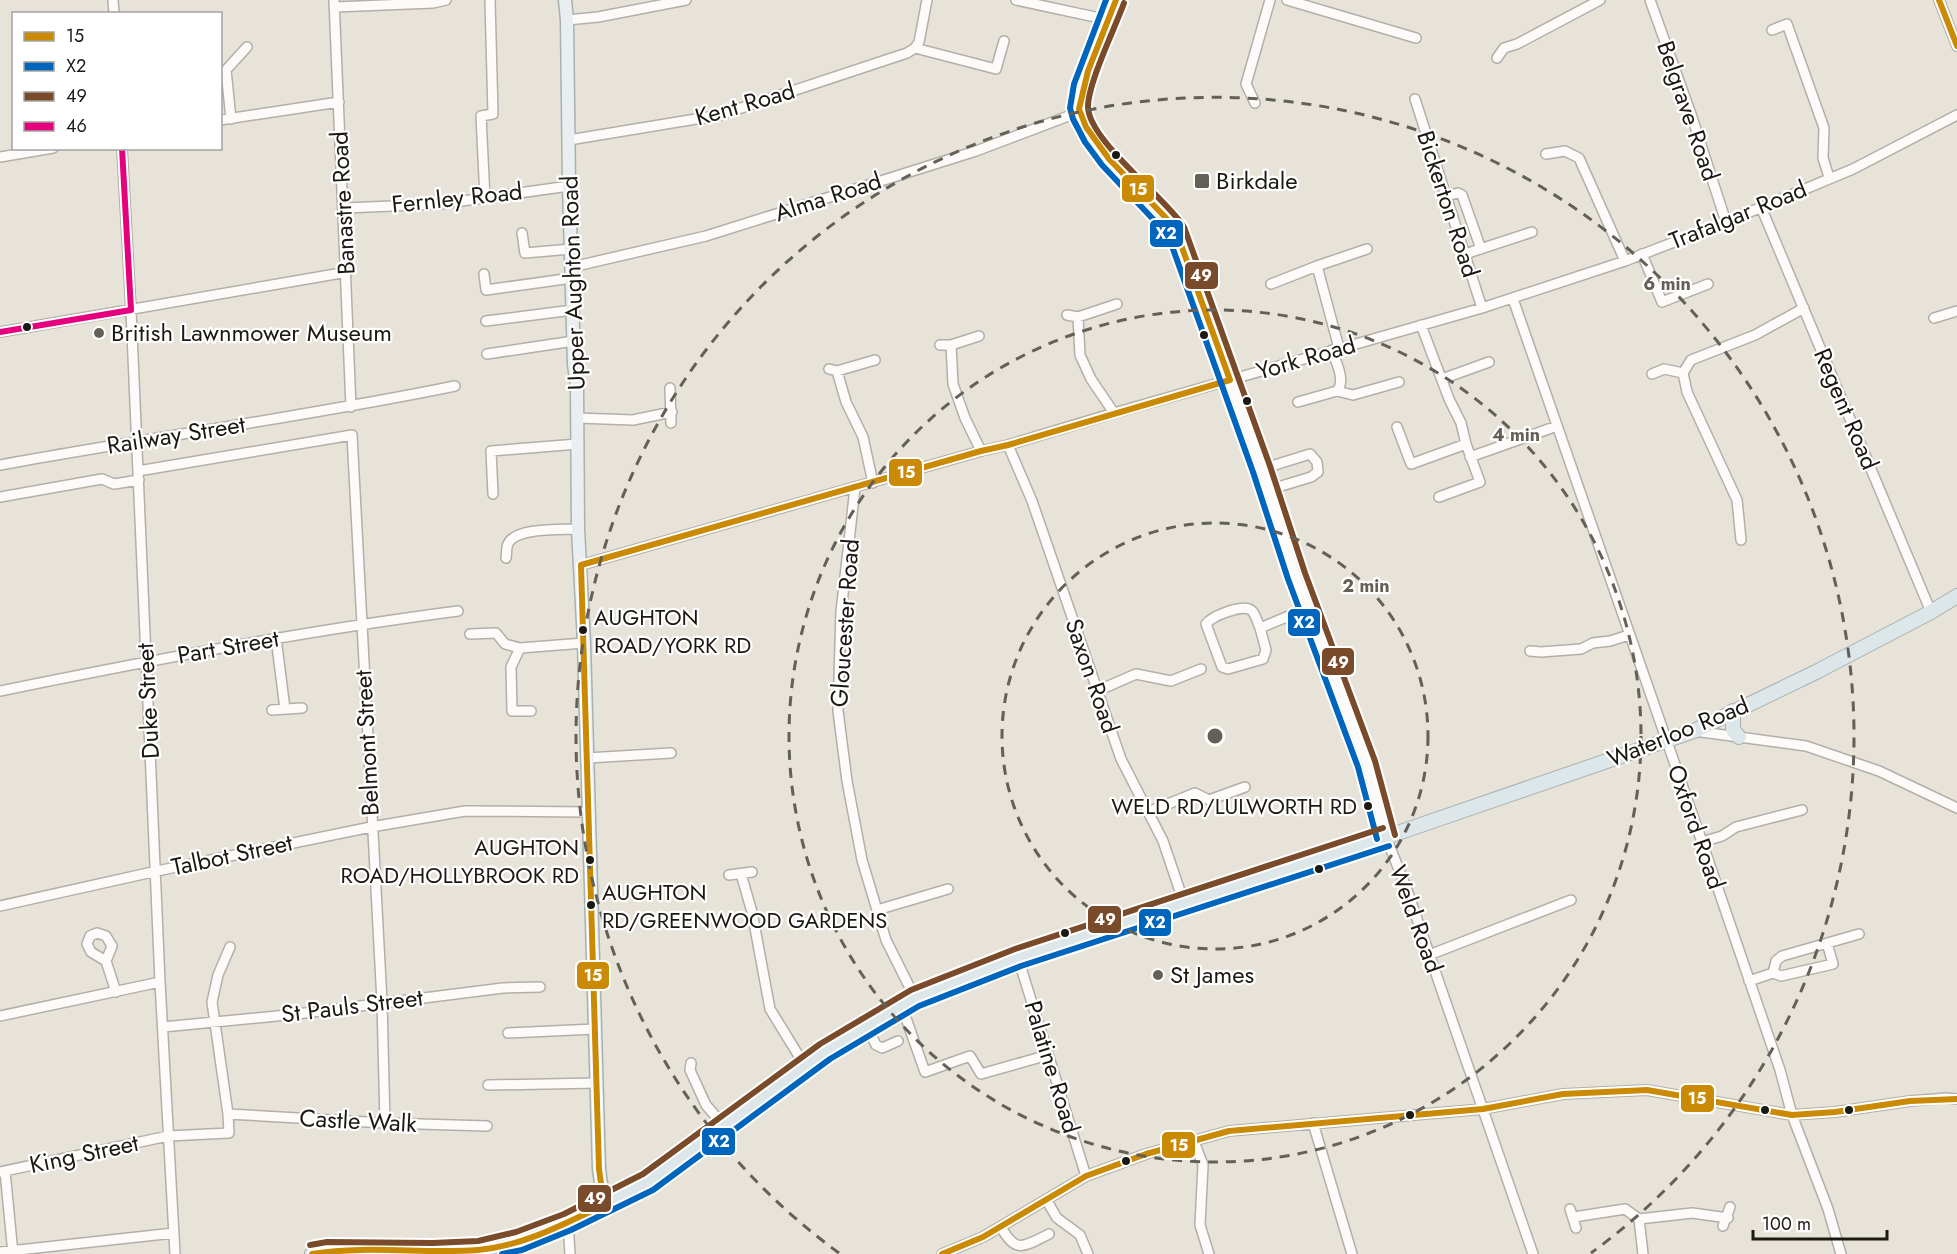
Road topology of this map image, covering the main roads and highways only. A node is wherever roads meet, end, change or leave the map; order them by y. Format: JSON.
{"nodes":[{"id":1,"x":565,"y":0,"type":"edge"},
{"id":2,"x":1957,"y":596,"type":"edge"},
{"id":3,"x":1733,"y":711,"type":"junction"},
{"id":4,"x":1738,"y":737,"type":"road end"},
{"id":5,"x":604,"y":1205,"type":"junction"},
{"id":6,"x":433,"y":1253,"type":"edge"},
{"id":7,"x":312,"y":1254,"type":"edge"}],
"edges":[{"from":1,"to":5,"type":"main road","name":"Upper Aughton Road"},
{"from":2,"to":3,"type":"highway","name":"Waterloo Road"},
{"from":3,"to":4,"type":"highway"},
{"from":3,"to":5,"type":"highway","name":"Waterloo Road"},
{"from":5,"to":6,"type":"highway","name":"Waterloo Road"},
{"from":6,"to":7,"type":"highway","name":"Waterloo Road"}]}
